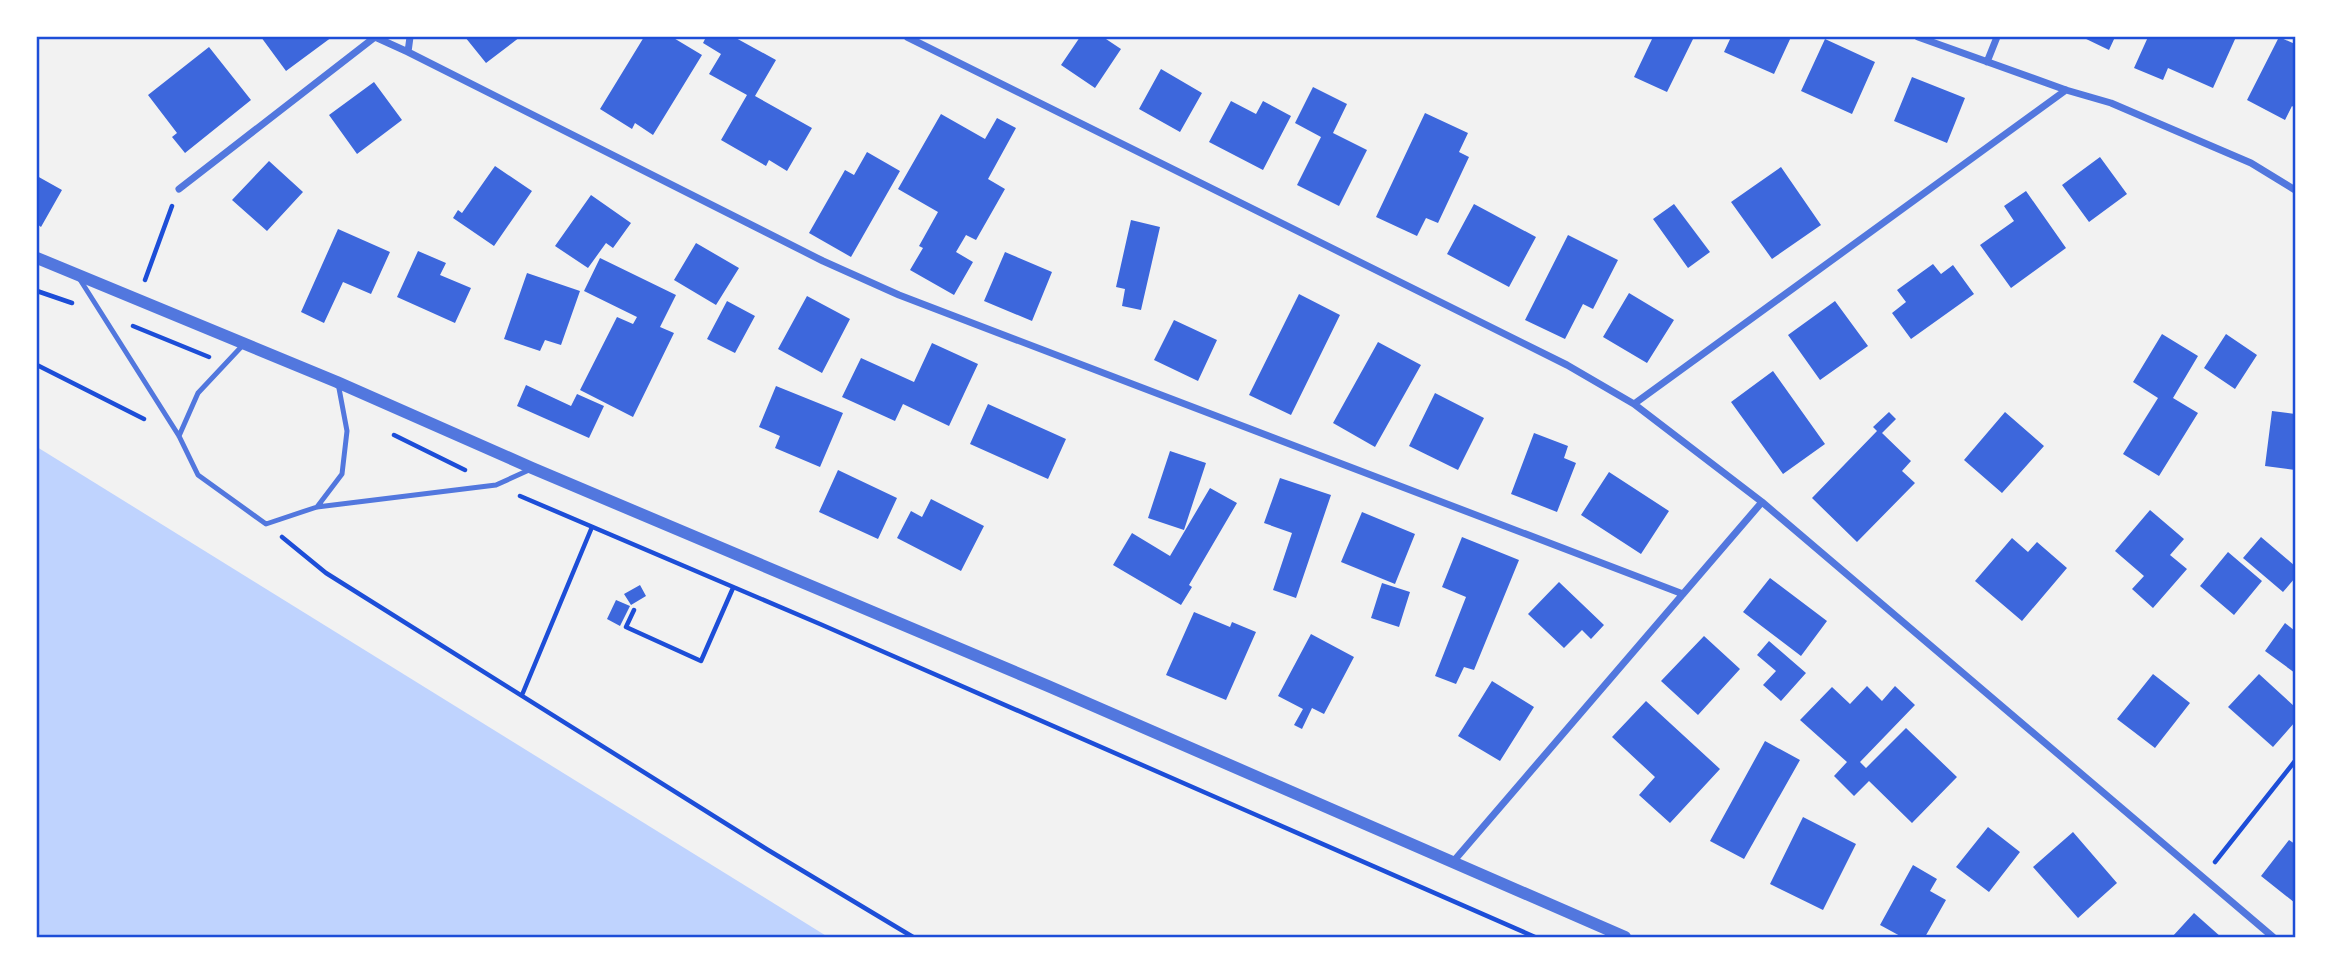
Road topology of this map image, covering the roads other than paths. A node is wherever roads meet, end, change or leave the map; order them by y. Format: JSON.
{"nodes":[{"id":1,"x":375,"y":37,"type":"edge"},
{"id":2,"x":410,"y":37,"type":"edge"},
{"id":3,"x":907,"y":37,"type":"edge"},
{"id":4,"x":1918,"y":37,"type":"edge"},
{"id":5,"x":1997,"y":37,"type":"edge"},
{"id":6,"x":408,"y":52,"type":"junction"},
{"id":7,"x":1987,"y":62,"type":"junction"},
{"id":8,"x":2066,"y":90,"type":"junction"},
{"id":9,"x":178,"y":189,"type":"road end"},
{"id":10,"x":2295,"y":190,"type":"edge"},
{"id":11,"x":37,"y":258,"type":"edge"},
{"id":12,"x":78,"y":276,"type":"junction"},
{"id":13,"x":245,"y":343,"type":"junction"},
{"id":14,"x":338,"y":382,"type":"junction"},
{"id":15,"x":1634,"y":404,"type":"junction"},
{"id":16,"x":179,"y":436,"type":"junction"},
{"id":17,"x":532,"y":468,"type":"junction"},
{"id":18,"x":1762,"y":502,"type":"junction"},
{"id":19,"x":317,"y":507,"type":"junction"},
{"id":20,"x":1683,"y":594,"type":"junction"},
{"id":21,"x":1452,"y":863,"type":"junction"},
{"id":22,"x":1625,"y":937,"type":"edge"},
{"id":23,"x":2273,"y":937,"type":"edge"}],
"edges":[{"from":1,"to":6,"type":"street"},
{"from":1,"to":9,"type":"street"},
{"from":2,"to":6,"type":"street"},
{"from":3,"to":15,"type":"street"},
{"from":4,"to":7,"type":"street"},
{"from":5,"to":7,"type":"street"},
{"from":6,"to":20,"type":"street"},
{"from":7,"to":8,"type":"street"},
{"from":8,"to":10,"type":"street"},
{"from":8,"to":15,"type":"street"},
{"from":11,"to":12,"type":"street"},
{"from":12,"to":13,"type":"street"},
{"from":12,"to":16,"type":"lane"},
{"from":13,"to":14,"type":"street"},
{"from":13,"to":16,"type":"lane"},
{"from":14,"to":17,"type":"street"},
{"from":14,"to":19,"type":"lane"},
{"from":15,"to":18,"type":"street"},
{"from":16,"to":19,"type":"lane"},
{"from":17,"to":19,"type":"lane"},
{"from":17,"to":21,"type":"street"},
{"from":18,"to":20,"type":"street"},
{"from":18,"to":23,"type":"street"},
{"from":20,"to":21,"type":"street"},
{"from":21,"to":22,"type":"street"}]}
